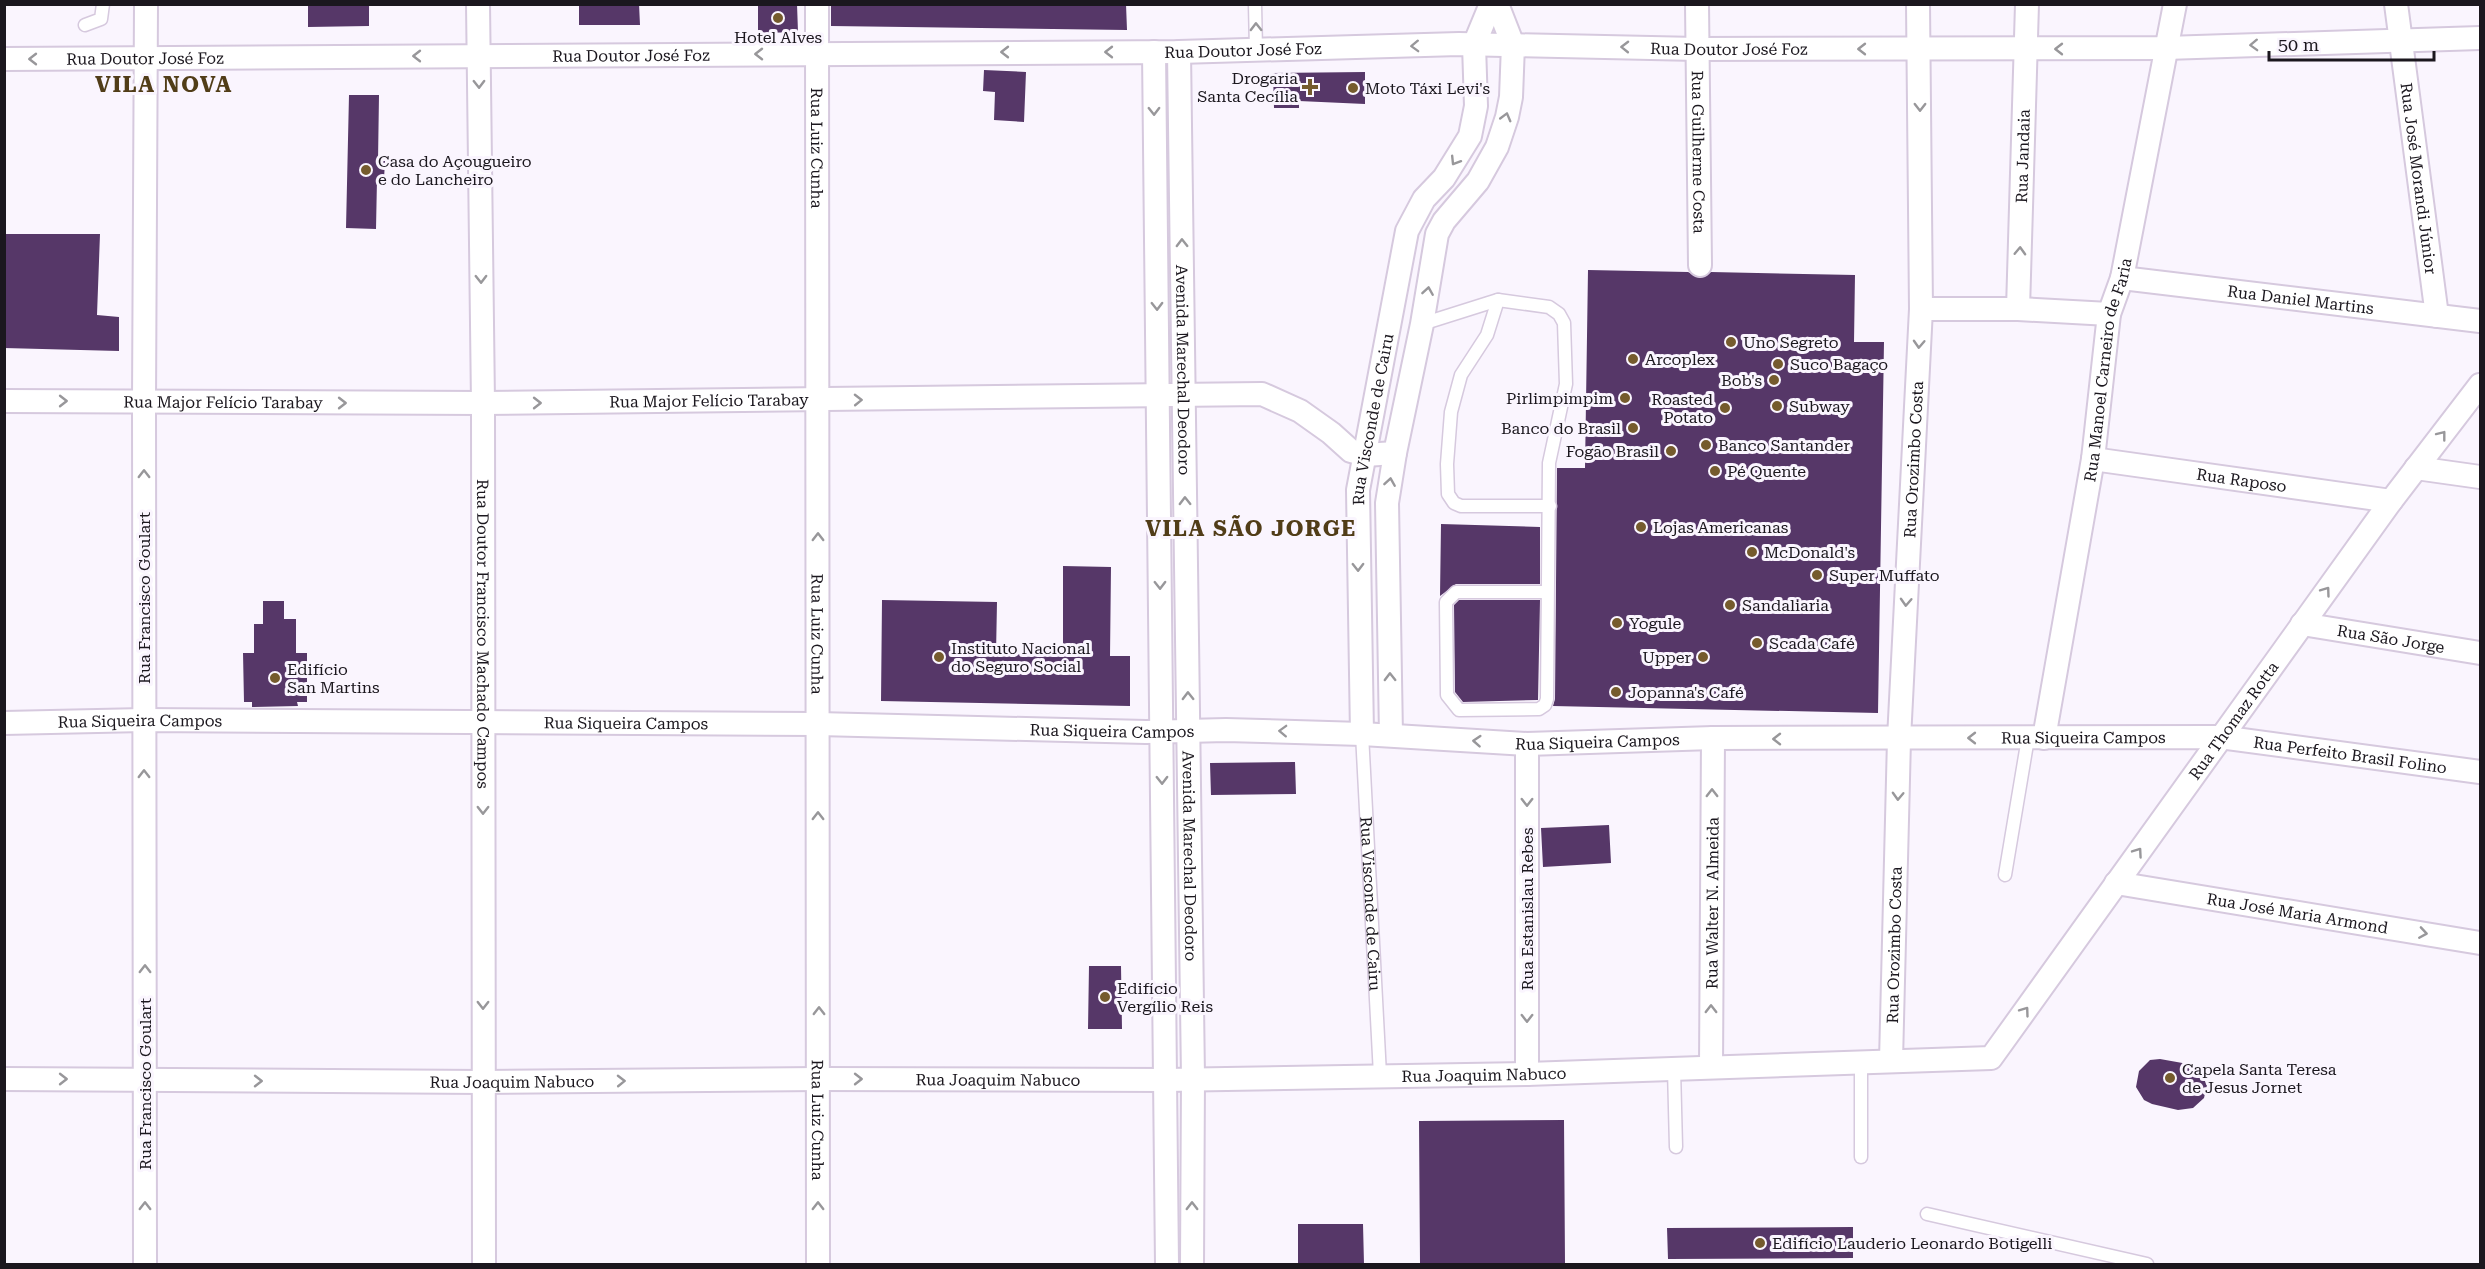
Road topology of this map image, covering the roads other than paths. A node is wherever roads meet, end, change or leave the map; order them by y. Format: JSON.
{"nodes":[{"id":1,"x":104,"y":4,"type":"edge"},
{"id":2,"x":146,"y":4,"type":"edge"},
{"id":3,"x":478,"y":4,"type":"edge"},
{"id":4,"x":818,"y":4,"type":"edge"},
{"id":5,"x":1255,"y":4,"type":"edge"},
{"id":6,"x":1491,"y":4,"type":"edge"},
{"id":7,"x":1497,"y":4,"type":"edge"},
{"id":8,"x":1696,"y":4,"type":"edge"},
{"id":9,"x":1918,"y":4,"type":"edge"},
{"id":10,"x":2027,"y":4,"type":"edge"},
{"id":11,"x":2175,"y":4,"type":"edge"},
{"id":12,"x":2396,"y":4,"type":"edge"},
{"id":13,"x":84,"y":25,"type":"dead end"},
{"id":14,"x":2481,"y":38,"type":"edge"},
{"id":15,"x":2401,"y":40,"type":"junction"},
{"id":16,"x":1474,"y":45,"type":"junction"},
{"id":17,"x":1513,"y":45,"type":"junction"},
{"id":18,"x":1920,"y":48,"type":"junction"},
{"id":19,"x":2166,"y":48,"type":"junction"},
{"id":20,"x":1697,"y":49,"type":"junction"},
{"id":21,"x":1256,"y":50,"type":"junction"},
{"id":22,"x":2027,"y":50,"type":"junction"},
{"id":23,"x":1154,"y":52,"type":"junction"},
{"id":24,"x":1179,"y":52,"type":"junction"},
{"id":25,"x":817,"y":54,"type":"junction"},
{"id":26,"x":479,"y":56,"type":"junction"},
{"id":27,"x":145,"y":58,"type":"junction"},
{"id":28,"x":4,"y":59,"type":"edge"},
{"id":29,"x":1700,"y":265,"type":"dead end"},
{"id":30,"x":2122,"y":278,"type":"junction"},
{"id":31,"x":1498,"y":300,"type":"junction"},
{"id":32,"x":1921,"y":309,"type":"junction"},
{"id":33,"x":2018,"y":309,"type":"junction"},
{"id":34,"x":2109,"y":314,"type":"junction"},
{"id":35,"x":2437,"y":316,"type":"junction"},
{"id":36,"x":2481,"y":321,"type":"edge"},
{"id":37,"x":1422,"y":324,"type":"junction"},
{"id":38,"x":2481,"y":386,"type":"edge"},
{"id":39,"x":1158,"y":397,"type":"junction"},
{"id":40,"x":1184,"y":397,"type":"junction"},
{"id":41,"x":4,"y":401,"type":"edge"},
{"id":42,"x":818,"y":401,"type":"junction"},
{"id":43,"x":144,"y":402,"type":"junction"},
{"id":44,"x":483,"y":403,"type":"junction"},
{"id":45,"x":1395,"y":453,"type":"junction"},
{"id":46,"x":1365,"y":455,"type":"junction"},
{"id":47,"x":2093,"y":459,"type":"junction"},
{"id":48,"x":2416,"y":468,"type":"junction"},
{"id":49,"x":2481,"y":477,"type":"edge"},
{"id":50,"x":2391,"y":501,"type":"junction"},
{"id":51,"x":1550,"y":506,"type":"junction"},
{"id":52,"x":1546,"y":592,"type":"junction"},
{"id":53,"x":2302,"y":624,"type":"junction"},
{"id":54,"x":2481,"y":653,"type":"edge"},
{"id":55,"x":144,"y":720,"type":"junction"},
{"id":56,"x":4,"y":723,"type":"edge"},
{"id":57,"x":483,"y":724,"type":"junction"},
{"id":58,"x":818,"y":724,"type":"junction"},
{"id":59,"x":1188,"y":731,"type":"junction"},
{"id":60,"x":1162,"y":732,"type":"junction"},
{"id":61,"x":1362,"y":734,"type":"junction"},
{"id":62,"x":1391,"y":735,"type":"junction"},
{"id":63,"x":2220,"y":737,"type":"junction"},
{"id":64,"x":1713,"y":738,"type":"junction"},
{"id":65,"x":2036,"y":738,"type":"junction"},
{"id":66,"x":1899,"y":739,"type":"junction"},
{"id":67,"x":1527,"y":744,"type":"junction"},
{"id":68,"x":2481,"y":772,"type":"edge"},
{"id":69,"x":2006,"y":875,"type":"dead end"},
{"id":70,"x":2116,"y":883,"type":"junction"},
{"id":71,"x":2481,"y":943,"type":"edge"},
{"id":72,"x":1991,"y":1058,"type":"joint"},
{"id":73,"x":1891,"y":1060,"type":"junction"},
{"id":74,"x":1861,"y":1062,"type":"junction"},
{"id":75,"x":1711,"y":1067,"type":"junction"},
{"id":76,"x":1674,"y":1069,"type":"junction"},
{"id":77,"x":1527,"y":1074,"type":"junction"},
{"id":78,"x":1380,"y":1076,"type":"junction"},
{"id":79,"x":1193,"y":1078,"type":"junction"},
{"id":80,"x":4,"y":1079,"type":"edge"},
{"id":81,"x":819,"y":1079,"type":"junction"},
{"id":82,"x":145,"y":1080,"type":"junction"},
{"id":83,"x":1166,"y":1080,"type":"junction"},
{"id":84,"x":483,"y":1082,"type":"junction"},
{"id":85,"x":1676,"y":1147,"type":"dead end"},
{"id":86,"x":1861,"y":1157,"type":"dead end"},
{"id":87,"x":1927,"y":1214,"type":"dead end"},
{"id":88,"x":145,"y":1264,"type":"edge"},
{"id":89,"x":484,"y":1264,"type":"edge"},
{"id":90,"x":818,"y":1264,"type":"edge"},
{"id":91,"x":1167,"y":1264,"type":"edge"},
{"id":92,"x":1192,"y":1264,"type":"edge"},
{"id":93,"x":2147,"y":1264,"type":"edge"}],
"edges":[{"from":1,"to":13,"type":"lane"},
{"from":2,"to":27,"type":"street","name":"Rua Francisco Goulart"},
{"from":3,"to":26,"type":"street","name":"Rua Doutor Francisco Machado Campos"},
{"from":4,"to":25,"type":"street","name":"Rua Luiz Cunha"},
{"from":21,"to":5,"type":"lane","one_way":true},
{"from":6,"to":16,"type":"street","name":"Rua Visconde de Cairu"},
{"from":7,"to":17,"type":"street","name":"Rua Visconde de Cairu"},
{"from":8,"to":20,"type":"street","name":"Rua Guilherme Costa"},
{"from":9,"to":18,"type":"street","name":"Rua Orozimbo Costa"},
{"from":10,"to":22,"type":"street","name":"Rua Jandaia"},
{"from":11,"to":19,"type":"street","name":"Rua Manoel Carneiro de Faria"},
{"from":12,"to":15,"type":"street","name":"Rua José Morandi Júnior"},
{"from":14,"to":15,"type":"street","name":"Rua Doutor José Foz"},
{"from":15,"to":19,"type":"street","name":"Rua Doutor José Foz","one_way":true},
{"from":15,"to":35,"type":"street","name":"Rua José Morandi Júnior"},
{"from":16,"to":17,"type":"street","name":"Rua Doutor José Foz"},
{"from":16,"to":21,"type":"street","name":"Rua Doutor José Foz","one_way":true},
{"from":16,"to":46,"type":"street","name":"Rua Visconde de Cairu","one_way":true},
{"from":20,"to":17,"type":"street","name":"Rua Doutor José Foz","one_way":true},
{"from":37,"to":17,"type":"street","name":"Rua Visconde de Cairu","one_way":true},
{"from":18,"to":20,"type":"street","name":"Rua Doutor José Foz","one_way":true},
{"from":18,"to":22,"type":"street","name":"Rua Doutor José Foz"},
{"from":18,"to":32,"type":"street","name":"Rua Orozimbo Costa","one_way":true},
{"from":19,"to":22,"type":"street","name":"Rua Doutor José Foz","one_way":true},
{"from":19,"to":30,"type":"street","name":"Rua Manoel Carneiro de Faria"},
{"from":20,"to":29,"type":"street","name":"Rua Guilherme Costa"},
{"from":21,"to":24,"type":"street","name":"Rua Doutor José Foz"},
{"from":33,"to":22,"type":"street","name":"Rua Jandaia","one_way":true},
{"from":23,"to":24,"type":"street","name":"Rua Doutor José Foz"},
{"from":23,"to":25,"type":"street","name":"Rua Doutor José Foz","one_way":true},
{"from":23,"to":39,"type":"street","name":"Avenida Marechal Deodoro","one_way":true},
{"from":40,"to":24,"type":"street","name":"Avenida Marechal Deodoro","one_way":true},
{"from":25,"to":26,"type":"street","name":"Rua Doutor José Foz","one_way":true},
{"from":25,"to":42,"type":"street","name":"Rua Luiz Cunha"},
{"from":26,"to":27,"type":"street","name":"Rua Doutor José Foz","one_way":true},
{"from":26,"to":44,"type":"street","name":"Rua Doutor Francisco Machado Campos","one_way":true},
{"from":27,"to":28,"type":"street","name":"Rua Doutor José Foz","one_way":true},
{"from":27,"to":43,"type":"street","name":"Rua Francisco Goulart"},
{"from":30,"to":34,"type":"street","name":"Rua Manoel Carneiro de Faria"},
{"from":30,"to":35,"type":"street","name":"Rua Daniel Martins"},
{"from":31,"to":37,"type":"lane"},
{"from":31,"to":51,"type":"lane"},
{"from":31,"to":51,"type":"lane"},
{"from":32,"to":33,"type":"street"},
{"from":32,"to":66,"type":"street","name":"Rua Orozimbo Costa","one_way":true},
{"from":33,"to":34,"type":"street"},
{"from":34,"to":47,"type":"street","name":"Rua Manoel Carneiro de Faria"},
{"from":35,"to":36,"type":"street","name":"Rua Daniel Martins"},
{"from":37,"to":45,"type":"street","name":"Rua Visconde de Cairu"},
{"from":48,"to":38,"type":"street","name":"Rua Thomaz Rotta","one_way":true},
{"from":39,"to":40,"type":"street","name":"Rua Major Felício Tarabay"},
{"from":42,"to":39,"type":"street","name":"Rua Major Felício Tarabay","one_way":true},
{"from":39,"to":60,"type":"street","name":"Avenida Marechal Deodoro","one_way":true},
{"from":40,"to":46,"type":"street","name":"Rua Major Felício Tarabay"},
{"from":59,"to":40,"type":"street","name":"Avenida Marechal Deodoro","one_way":true},
{"from":41,"to":43,"type":"street","name":"Rua Major Felício Tarabay","one_way":true},
{"from":44,"to":42,"type":"street","name":"Rua Major Felício Tarabay","one_way":true},
{"from":58,"to":42,"type":"street","name":"Rua Luiz Cunha","one_way":true},
{"from":43,"to":44,"type":"street","name":"Rua Major Felício Tarabay","one_way":true},
{"from":55,"to":43,"type":"street","name":"Rua Francisco Goulart","one_way":true},
{"from":44,"to":57,"type":"street","name":"Rua Doutor Francisco Machado Campos"},
{"from":45,"to":46,"type":"street"},
{"from":62,"to":45,"type":"street","name":"Rua Visconde de Cairu","one_way":true},
{"from":46,"to":61,"type":"street","name":"Rua Visconde de Cairu","one_way":true},
{"from":47,"to":50,"type":"street","name":"Rua Raposo"},
{"from":47,"to":65,"type":"street","name":"Rua Manoel Carneiro de Faria"},
{"from":48,"to":49,"type":"street"},
{"from":48,"to":50,"type":"street","name":"Rua Thomaz Rotta"},
{"from":53,"to":50,"type":"street","name":"Rua Thomaz Rotta","one_way":true},
{"from":51,"to":52,"type":"lane"},
{"from":52,"to":52,"type":"lane"},
{"from":53,"to":54,"type":"street","name":"Rua São Jorge"},
{"from":53,"to":63,"type":"street","name":"Rua Thomaz Rotta"},
{"from":55,"to":56,"type":"street","name":"Rua Siqueira Campos"},
{"from":55,"to":57,"type":"street","name":"Rua Siqueira Campos"},
{"from":82,"to":55,"type":"street","name":"Rua Francisco Goulart","one_way":true},
{"from":57,"to":58,"type":"street","name":"Rua Siqueira Campos"},
{"from":57,"to":84,"type":"street","name":"Rua Doutor Francisco Machado Campos","one_way":true},
{"from":58,"to":60,"type":"street","name":"Rua Siqueira Campos"},
{"from":81,"to":58,"type":"street","name":"Rua Luiz Cunha","one_way":true},
{"from":59,"to":60,"type":"street","name":"Rua Siqueira Campos"},
{"from":61,"to":59,"type":"street","name":"Rua Siqueira Campos","one_way":true},
{"from":59,"to":79,"type":"street","name":"Avenida Marechal Deodoro"},
{"from":60,"to":83,"type":"street","name":"Avenida Marechal Deodoro","one_way":true},
{"from":61,"to":62,"type":"street","name":"Rua Siqueira Campos"},
{"from":61,"to":78,"type":"lane","name":"Rua Visconde de Cairu"},
{"from":67,"to":62,"type":"street","name":"Rua Siqueira Campos","one_way":true},
{"from":63,"to":65,"type":"street","name":"Rua Siqueira Campos"},
{"from":63,"to":68,"type":"street","name":"Rua Perfeito Brasil Folino"},
{"from":70,"to":63,"type":"street","name":"Rua Thomaz Rotta","one_way":true},
{"from":66,"to":64,"type":"street","name":"Rua Siqueira Campos","one_way":true},
{"from":64,"to":67,"type":"street","name":"Rua Siqueira Campos"},
{"from":75,"to":64,"type":"street","name":"Rua Walter N. Almeida","one_way":true},
{"from":65,"to":66,"type":"street","name":"Rua Siqueira Campos","one_way":true},
{"from":65,"to":69,"type":"lane"},
{"from":66,"to":73,"type":"street","name":"Rua Orozimbo Costa","one_way":true},
{"from":67,"to":77,"type":"street","name":"Rua Estanislau Rebes","one_way":true},
{"from":70,"to":71,"type":"street","name":"Rua José Maria Armond","one_way":true},
{"from":72,"to":70,"type":"street","name":"Rua Thomaz Rotta","one_way":true},
{"from":72,"to":73,"type":"street","name":"Rua Joaquim Nabuco"},
{"from":73,"to":74,"type":"street","name":"Rua Joaquim Nabuco"},
{"from":74,"to":75,"type":"street","name":"Rua Joaquim Nabuco"},
{"from":74,"to":86,"type":"lane"},
{"from":75,"to":76,"type":"street","name":"Rua Joaquim Nabuco"},
{"from":76,"to":77,"type":"street","name":"Rua Joaquim Nabuco"},
{"from":76,"to":85,"type":"lane"},
{"from":77,"to":78,"type":"street","name":"Rua Joaquim Nabuco"},
{"from":78,"to":79,"type":"street","name":"Rua Joaquim Nabuco"},
{"from":79,"to":83,"type":"street","name":"Rua Joaquim Nabuco"},
{"from":92,"to":79,"type":"street","name":"Avenida Marechal Deodoro","one_way":true},
{"from":80,"to":82,"type":"street","name":"Rua Joaquim Nabuco","one_way":true},
{"from":81,"to":83,"type":"street","name":"Rua Joaquim Nabuco","one_way":true},
{"from":84,"to":81,"type":"street","name":"Rua Joaquim Nabuco","one_way":true},
{"from":90,"to":81,"type":"street","name":"Rua Luiz Cunha","one_way":true},
{"from":82,"to":84,"type":"street","name":"Rua Joaquim Nabuco","one_way":true},
{"from":88,"to":82,"type":"street","name":"Rua Francisco Goulart","one_way":true},
{"from":83,"to":91,"type":"street","name":"Avenida Marechal Deodoro"},
{"from":84,"to":89,"type":"street","name":"Rua Doutor Francisco Machado Campos"},
{"from":87,"to":93,"type":"lane"}]}
